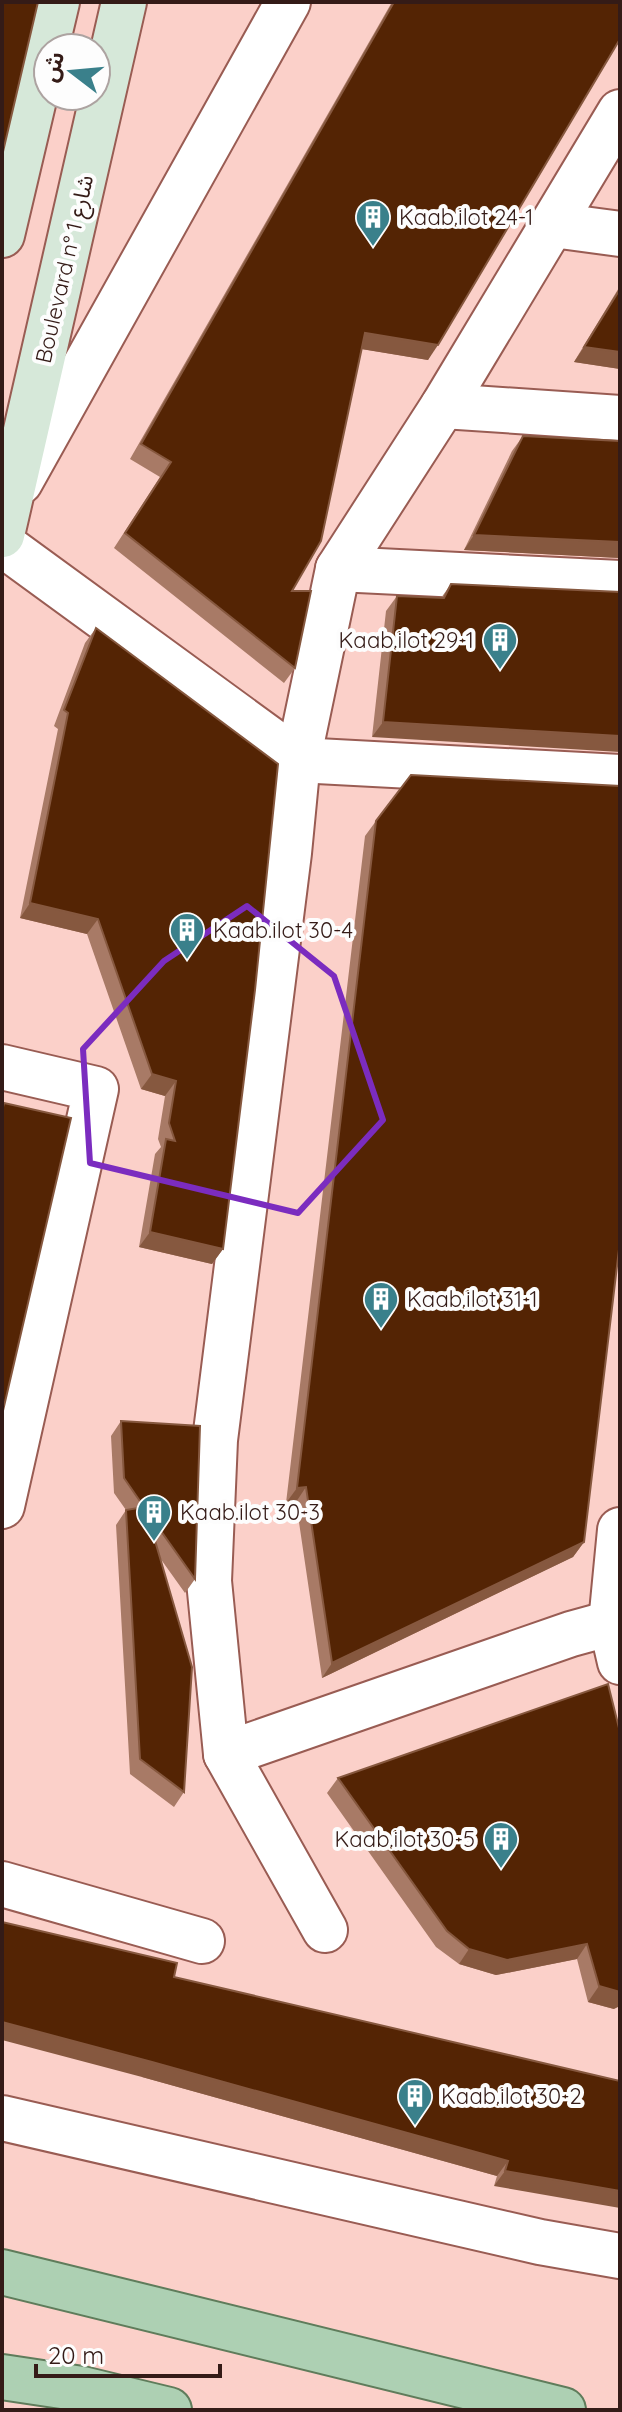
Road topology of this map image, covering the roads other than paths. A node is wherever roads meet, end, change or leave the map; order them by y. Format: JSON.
{"nodes":[{"id":1,"x":57,"y":2,"type":"edge"},
{"id":2,"x":124,"y":2,"type":"edge"},
{"id":3,"x":288,"y":2,"type":"edge"},
{"id":4,"x":620,"y":112,"type":"edge"},
{"id":5,"x":553,"y":225,"type":"junction"},
{"id":6,"x":620,"y":234,"type":"edge"},
{"id":7,"x":2,"y":235,"type":"edge"},
{"id":8,"x":443,"y":406,"type":"junction"},
{"id":9,"x":620,"y":418,"type":"edge"},
{"id":10,"x":7,"y":515,"type":"edge"},
{"id":11,"x":2,"y":544,"type":"edge"},
{"id":12,"x":338,"y":569,"type":"junction"},
{"id":13,"x":620,"y":583,"type":"edge"},
{"id":14,"x":298,"y":760,"type":"junction"},
{"id":15,"x":620,"y":777,"type":"edge"},
{"id":16,"x":2,"y":1067,"type":"edge"},
{"id":17,"x":2,"y":1506,"type":"edge"},
{"id":18,"x":620,"y":1530,"type":"edge"},
{"id":19,"x":617,"y":1636,"type":"edge"},
{"id":20,"x":226,"y":1754,"type":"junction"},
{"id":21,"x":2,"y":1884,"type":"edge"},
{"id":22,"x":325,"y":1930,"type":"dead end"},
{"id":23,"x":202,"y":1941,"type":"dead end"},
{"id":24,"x":2,"y":2118,"type":"edge"},
{"id":25,"x":620,"y":2256,"type":"edge"},
{"id":26,"x":2,"y":2272,"type":"edge"},
{"id":27,"x":2,"y":2377,"type":"edge"},
{"id":28,"x":169,"y":2410,"type":"edge"},
{"id":29,"x":563,"y":2410,"type":"edge"}],
"edges":[{"from":1,"to":7,"type":"main road"},
{"from":2,"to":10,"type":"main road","name":"Boulevard n° شارع 1"},
{"from":3,"to":10,"type":"street"},
{"from":4,"to":5,"type":"street"},
{"from":5,"to":6,"type":"street"},
{"from":5,"to":8,"type":"street"},
{"from":8,"to":9,"type":"street"},
{"from":8,"to":12,"type":"street"},
{"from":11,"to":14,"type":"street"},
{"from":12,"to":13,"type":"street"},
{"from":12,"to":14,"type":"street"},
{"from":14,"to":15,"type":"street"},
{"from":14,"to":20,"type":"street"},
{"from":16,"to":17,"type":"street"},
{"from":18,"to":19,"type":"street"},
{"from":19,"to":20,"type":"street"},
{"from":20,"to":22,"type":"street"},
{"from":21,"to":23,"type":"street"},
{"from":24,"to":25,"type":"street"},
{"from":26,"to":29,"type":"main road"},
{"from":27,"to":28,"type":"main road"}]}
